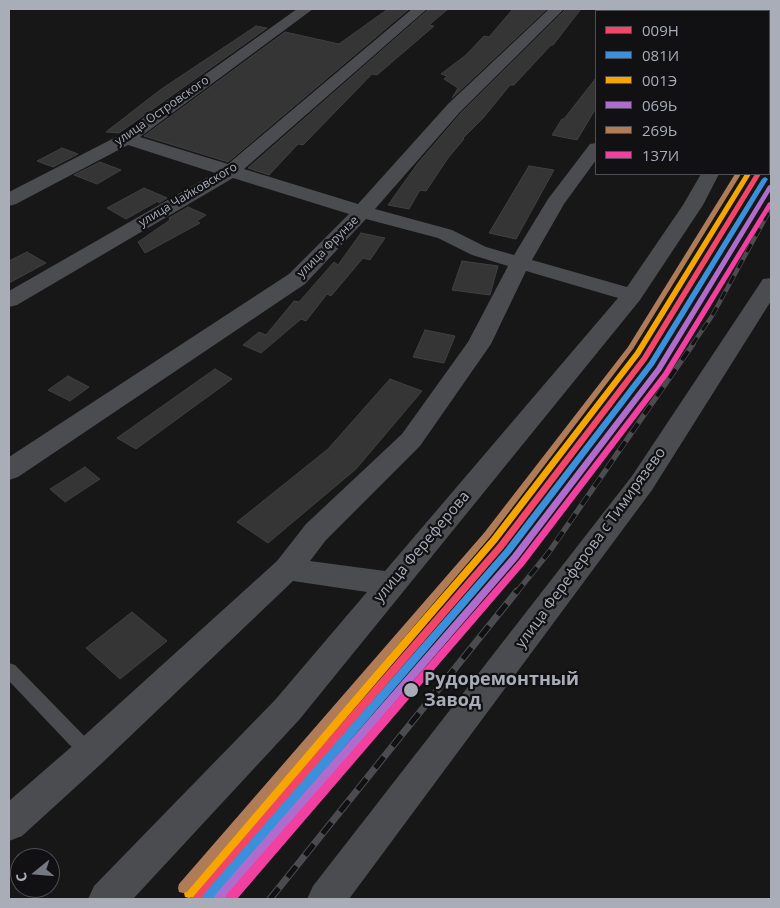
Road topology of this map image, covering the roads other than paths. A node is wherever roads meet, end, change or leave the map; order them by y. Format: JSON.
{"nodes":[{"id":1,"x":306,"y":9,"type":"edge"},
{"id":2,"x":420,"y":9,"type":"edge"},
{"id":3,"x":557,"y":9,"type":"edge"},
{"id":4,"x":126,"y":139,"type":"junction"},
{"id":5,"x":595,"y":149,"type":"edge"},
{"id":6,"x":230,"y":172,"type":"junction"},
{"id":7,"x":709,"y":175,"type":"edge"},
{"id":8,"x":9,"y":200,"type":"edge"},
{"id":9,"x":362,"y":212,"type":"junction"},
{"id":10,"x":521,"y":261,"type":"junction"},
{"id":11,"x":771,"y":284,"type":"edge"},
{"id":12,"x":632,"y":295,"type":"junction"},
{"id":13,"x":9,"y":300,"type":"edge"},
{"id":14,"x":9,"y":470,"type":"edge"},
{"id":15,"x":287,"y":570,"type":"junction"},
{"id":16,"x":392,"y":584,"type":"junction"},
{"id":17,"x":9,"y":670,"type":"edge"},
{"id":18,"x":89,"y":753,"type":"junction"},
{"id":19,"x":9,"y":824,"type":"edge"},
{"id":20,"x":107,"y":899,"type":"edge"},
{"id":21,"x":326,"y":899,"type":"edge"}],
"edges":[{"from":1,"to":4,"type":"street","name":"улица Островского"},
{"from":2,"to":6,"type":"street","name":"улица Чайковского"},
{"from":3,"to":9,"type":"street","name":"улица Фрунзе"},
{"from":4,"to":6,"type":"street"},
{"from":4,"to":8,"type":"street","name":"улица Островского"},
{"from":5,"to":10,"type":"street"},
{"from":6,"to":9,"type":"street"},
{"from":6,"to":13,"type":"street","name":"улица Чайковского"},
{"from":7,"to":12,"type":"street","name":"улица Фереферова"},
{"from":9,"to":10,"type":"street"},
{"from":9,"to":14,"type":"street","name":"улица Фрунзе"},
{"from":10,"to":12,"type":"street"},
{"from":10,"to":15,"type":"street"},
{"from":11,"to":21,"type":"street","name":"улица Фереферова с Тимирязево"},
{"from":12,"to":16,"type":"street","name":"улица Фереферова"},
{"from":15,"to":16,"type":"street"},
{"from":15,"to":18,"type":"street"},
{"from":16,"to":20,"type":"street","name":"улица Фереферова"},
{"from":17,"to":18,"type":"lane"},
{"from":18,"to":19,"type":"street"}]}
